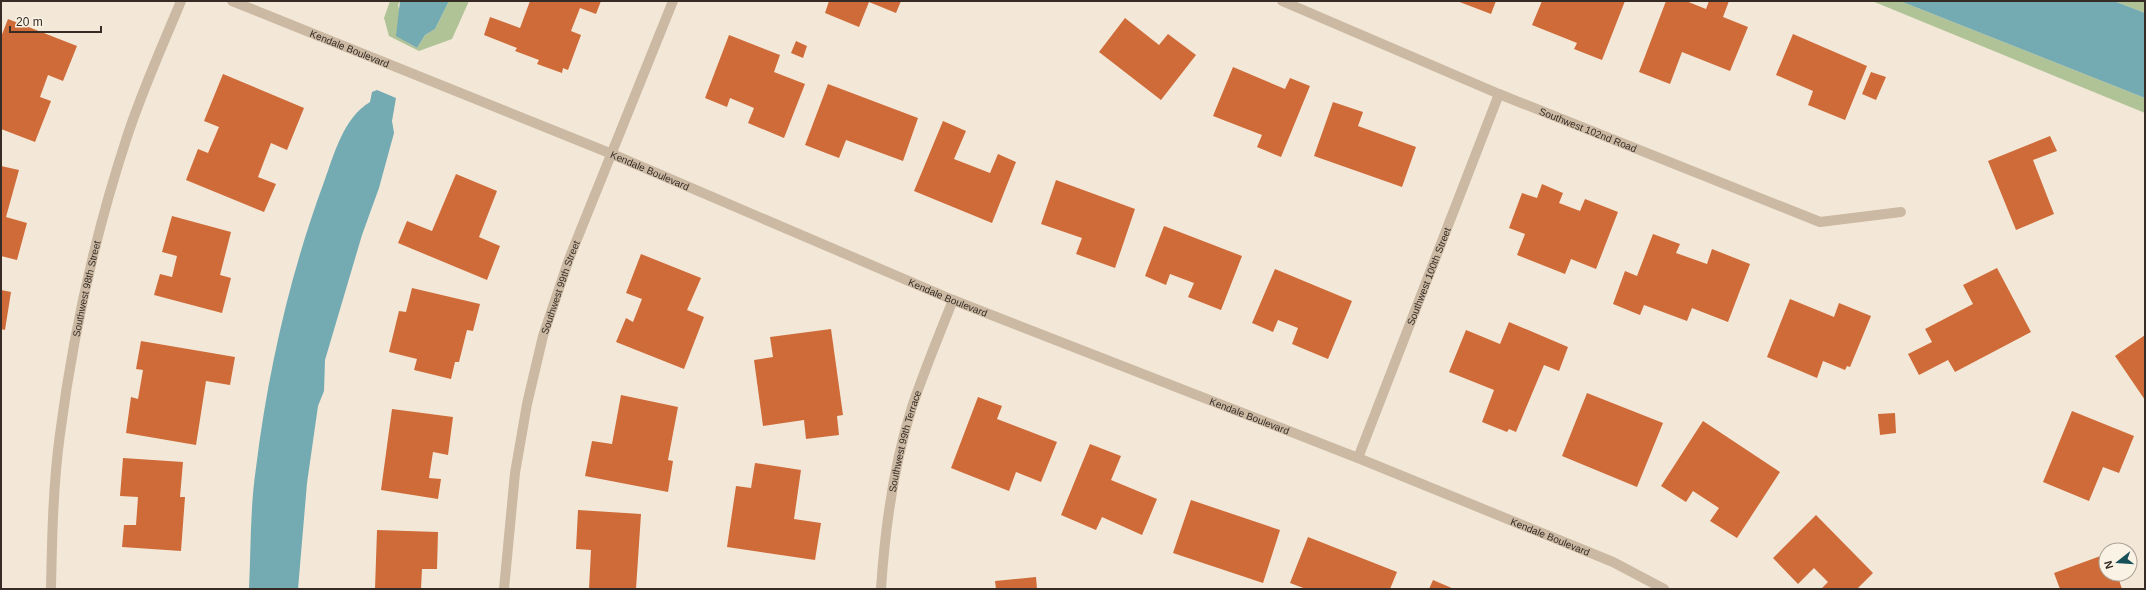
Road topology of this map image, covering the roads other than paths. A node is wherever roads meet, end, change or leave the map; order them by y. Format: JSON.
{"nodes":[{"id":1,"x":181,"y":1,"type":"edge"},
{"id":2,"x":232,"y":1,"type":"edge"},
{"id":3,"x":673,"y":1,"type":"edge"},
{"id":4,"x":1282,"y":1,"type":"edge"},
{"id":5,"x":1499,"y":94,"type":"junction"},
{"id":6,"x":612,"y":154,"type":"junction"},
{"id":7,"x":1901,"y":212,"type":"dead end"},
{"id":8,"x":953,"y":300,"type":"junction"},
{"id":9,"x":1358,"y":458,"type":"junction"},
{"id":10,"x":51,"y":589,"type":"edge"},
{"id":11,"x":504,"y":589,"type":"edge"},
{"id":12,"x":880,"y":589,"type":"edge"},
{"id":13,"x":1664,"y":589,"type":"edge"}],
"edges":[{"from":1,"to":10,"type":"street","name":"Southwest 98th Street"},
{"from":2,"to":6,"type":"street","name":"Kendale Boulevard"},
{"from":3,"to":6,"type":"street","name":"Southwest 99th Street"},
{"from":4,"to":5,"type":"street","name":"Southwest 102nd Road"},
{"from":5,"to":7,"type":"street","name":"Southwest 102nd Road"},
{"from":5,"to":9,"type":"street","name":"Southwest 100th Street"},
{"from":6,"to":8,"type":"street","name":"Kendale Boulevard"},
{"from":6,"to":11,"type":"street","name":"Southwest 99th Street"},
{"from":8,"to":9,"type":"street","name":"Kendale Boulevard"},
{"from":8,"to":12,"type":"street","name":"Southwest 99th Terrace"},
{"from":9,"to":13,"type":"street","name":"Kendale Boulevard"}]}
